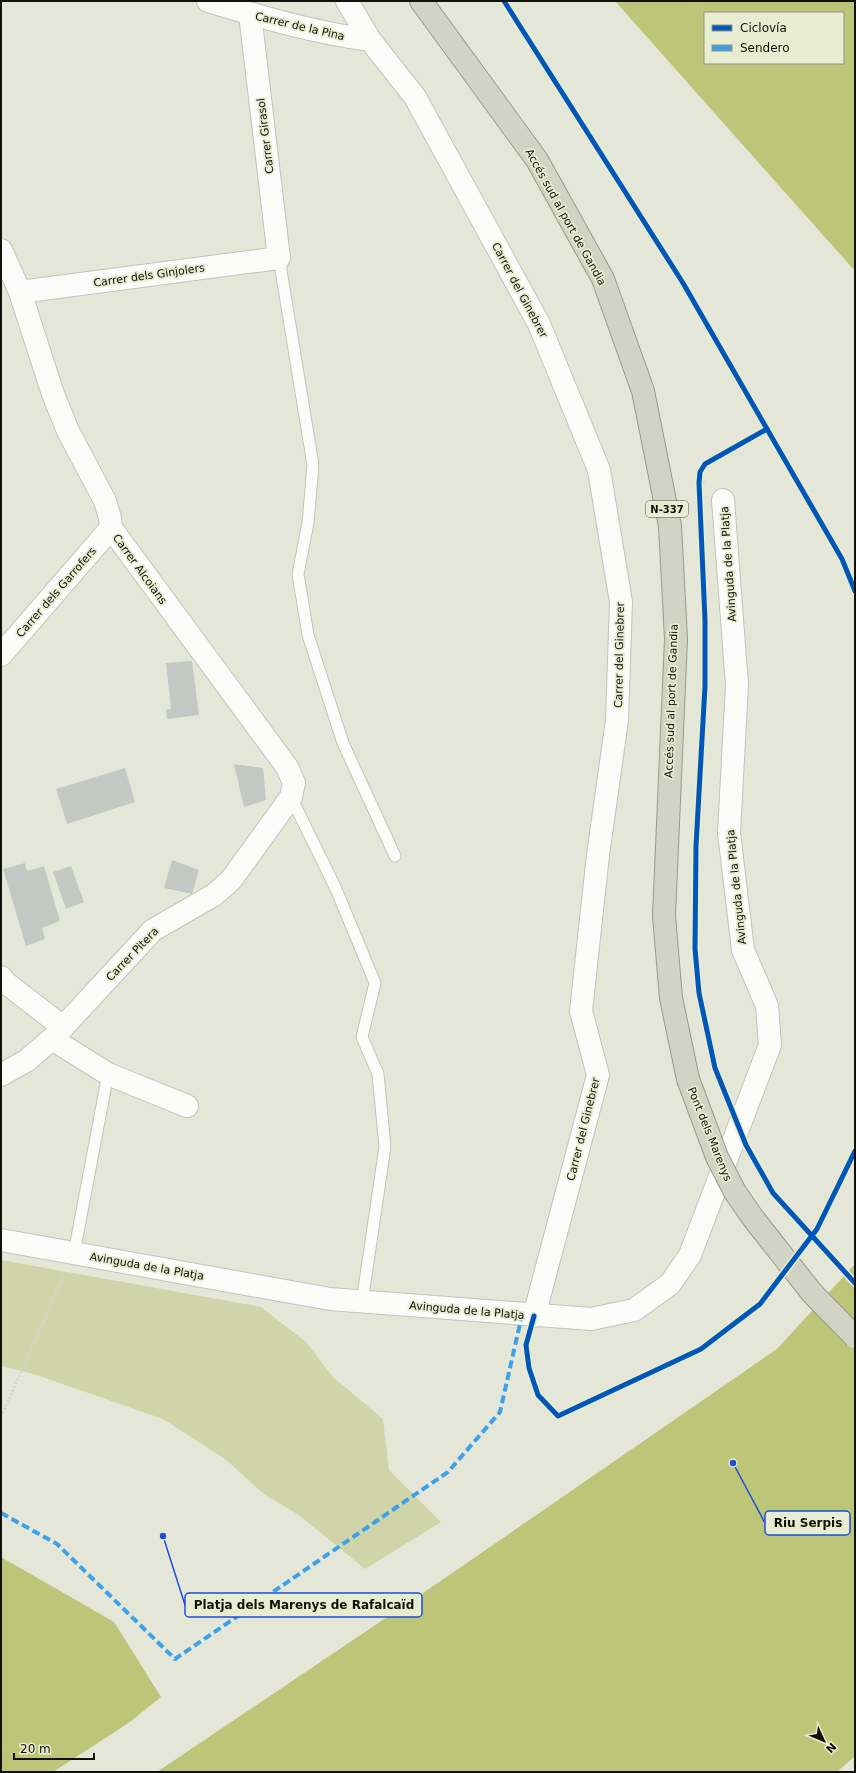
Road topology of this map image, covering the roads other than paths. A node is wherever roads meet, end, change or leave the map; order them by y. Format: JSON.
{"nodes":[{"id":1,"x":208,"y":1,"type":"edge"},
{"id":2,"x":347,"y":1,"type":"edge"},
{"id":3,"x":421,"y":1,"type":"edge"},
{"id":4,"x":250,"y":14,"type":"junction"},
{"id":5,"x":370,"y":40,"type":"junction"},
{"id":6,"x":1,"y":250,"type":"edge"},
{"id":7,"x":279,"y":258,"type":"junction"},
{"id":8,"x":20,"y":292,"type":"junction"},
{"id":9,"x":723,"y":500,"type":"dead end"},
{"id":10,"x":110,"y":528,"type":"junction"},
{"id":11,"x":1,"y":655,"type":"edge"},
{"id":12,"x":290,"y":796,"type":"junction"},
{"id":13,"x":395,"y":856,"type":"dead end"},
{"id":14,"x":1,"y":977,"type":"edge"},
{"id":15,"x":58,"y":1033,"type":"junction"},
{"id":16,"x":108,"y":1074,"type":"junction"},
{"id":17,"x":1,"y":1075,"type":"edge"},
{"id":18,"x":688,"y":1079,"type":"joint"},
{"id":19,"x":187,"y":1106,"type":"dead end"},
{"id":20,"x":1,"y":1240,"type":"edge"},
{"id":21,"x":74,"y":1253,"type":"junction"},
{"id":22,"x":362,"y":1302,"type":"junction"},
{"id":23,"x":534,"y":1316,"type":"junction"},
{"id":24,"x":855,"y":1337,"type":"edge"}],
"edges":[{"from":1,"to":4,"type":"street","name":"Carrer de la Pina"},
{"from":2,"to":5,"type":"street","name":"Carrer del Ginebrer"},
{"from":3,"to":18,"type":"highway","name":"Accés sud al port de Gandia","number":"N-337"},
{"from":4,"to":5,"type":"street","name":"Carrer de la Pina"},
{"from":4,"to":7,"type":"street","name":"Carrer Girasol"},
{"from":5,"to":23,"type":"street","name":"Carrer del Ginebrer"},
{"from":6,"to":8,"type":"street","name":"Carrer Alcoians"},
{"from":7,"to":8,"type":"street","name":"Carrer dels Ginjolers"},
{"from":7,"to":13,"type":"lane"},
{"from":8,"to":10,"type":"street","name":"Carrer Alcoians"},
{"from":9,"to":23,"type":"street","name":"Avinguda de la Platja"},
{"from":10,"to":11,"type":"street","name":"Carrer dels Garrofers"},
{"from":10,"to":12,"type":"street","name":"Carrer Alcoians"},
{"from":12,"to":15,"type":"street","name":"Carrer Pitera"},
{"from":12,"to":22,"type":"lane"},
{"from":14,"to":15,"type":"street"},
{"from":15,"to":16,"type":"street"},
{"from":15,"to":17,"type":"street","name":"Carrer Pitera"},
{"from":16,"to":19,"type":"street"},
{"from":16,"to":21,"type":"lane"},
{"from":18,"to":24,"type":"highway","name":"Pont dels Marenys","bridge":true},
{"from":20,"to":21,"type":"street","name":"Avinguda de la Platja"},
{"from":21,"to":22,"type":"street","name":"Avinguda de la Platja"},
{"from":22,"to":23,"type":"street","name":"Avinguda de la Platja"}]}
